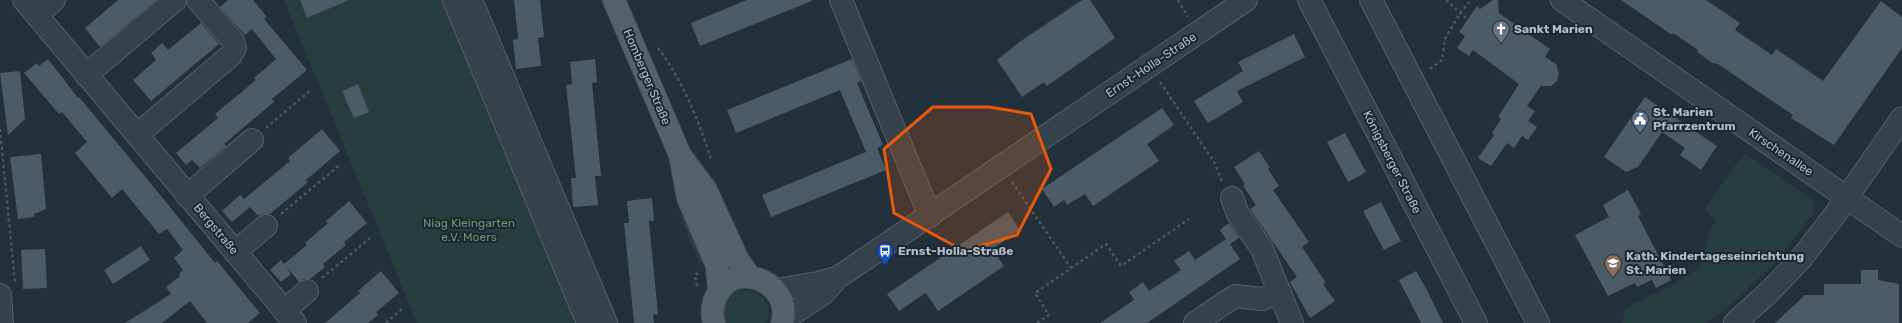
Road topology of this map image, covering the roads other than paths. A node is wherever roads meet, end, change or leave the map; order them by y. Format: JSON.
{"nodes":[{"id":1,"x":54,"y":0,"type":"edge"},
{"id":2,"x":176,"y":0,"type":"edge"},
{"id":3,"x":198,"y":0,"type":"edge"},
{"id":4,"x":454,"y":0,"type":"edge"},
{"id":5,"x":471,"y":0,"type":"edge"},
{"id":6,"x":614,"y":0,"type":"edge"},
{"id":7,"x":841,"y":0,"type":"edge"},
{"id":8,"x":1246,"y":0,"type":"edge"},
{"id":9,"x":1309,"y":0,"type":"edge"},
{"id":10,"x":1371,"y":0,"type":"edge"},
{"id":11,"x":1562,"y":0,"type":"edge"},
{"id":12,"x":30,"y":7,"type":"edge"},
{"id":13,"x":86,"y":75,"type":"junction"},
{"id":14,"x":1902,"y":118,"type":"edge"},
{"id":15,"x":136,"y":135,"type":"junction"},
{"id":16,"x":252,"y":140,"type":"road end"},
{"id":17,"x":680,"y":155,"type":"junction"},
{"id":18,"x":187,"y":196,"type":"junction"},
{"id":19,"x":1846,"y":197,"type":"junction"},
{"id":20,"x":1232,"y":198,"type":"road end"},
{"id":21,"x":930,"y":216,"type":"junction"},
{"id":22,"x":266,"y":226,"type":"road end"},
{"id":23,"x":1902,"y":236,"type":"edge"},
{"id":24,"x":235,"y":252,"type":"junction"},
{"id":25,"x":750,"y":277,"type":"junction"},
{"id":26,"x":837,"y":278,"type":"junction"},
{"id":27,"x":8,"y":290,"type":"edge"},
{"id":28,"x":720,"y":290,"type":"junction"},
{"id":29,"x":776,"y":290,"type":"junction"},
{"id":30,"x":307,"y":291,"type":"road end"},
{"id":31,"x":1271,"y":296,"type":"junction"},
{"id":32,"x":289,"y":317,"type":"edge"},
{"id":33,"x":782,"y":321,"type":"edge"},
{"id":34,"x":2,"y":323,"type":"edge"},
{"id":35,"x":588,"y":323,"type":"edge"},
{"id":36,"x":606,"y":323,"type":"edge"},
{"id":37,"x":714,"y":323,"type":"edge"},
{"id":38,"x":1195,"y":323,"type":"edge"},
{"id":39,"x":1292,"y":323,"type":"edge"},
{"id":40,"x":1476,"y":323,"type":"edge"},
{"id":41,"x":1538,"y":323,"type":"edge"},
{"id":42,"x":1735,"y":323,"type":"edge"}],
"edges":[{"from":1,"to":12,"type":"street","name":"Bergstraße"},
{"from":2,"to":13,"type":"street"},
{"from":3,"to":15,"type":"street"},
{"from":4,"to":35,"type":"street"},
{"from":5,"to":36,"type":"street"},
{"from":6,"to":17,"type":"main road","name":"Homberger Straße"},
{"from":7,"to":21,"type":"street"},
{"from":8,"to":21,"type":"street","name":"Ernst-Holla-Straße"},
{"from":9,"to":40,"type":"street","name":"Königsberger Straße"},
{"from":10,"to":41,"type":"street"},
{"from":11,"to":19,"type":"street","name":"Kirschenallee"},
{"from":12,"to":13,"type":"street","name":"Bergstraße"},
{"from":13,"to":15,"type":"street","name":"Bergstraße"},
{"from":14,"to":19,"type":"street"},
{"from":15,"to":18,"type":"street","name":"Bergstraße"},
{"from":16,"to":18,"type":"street"},
{"from":17,"to":25,"type":"main road","name":"Homberger Straße"},
{"from":17,"to":28,"type":"main road","name":"Homberger Straße"},
{"from":18,"to":24,"type":"street","name":"Bergstraße"},
{"from":19,"to":23,"type":"street","name":"Kirschenallee"},
{"from":19,"to":42,"type":"street"},
{"from":20,"to":31,"type":"street"},
{"from":21,"to":26,"type":"street","name":"Ernst-Holla-Straße"},
{"from":22,"to":24,"type":"street"},
{"from":24,"to":32,"type":"street","name":"Bergstraße"},
{"from":25,"to":28,"type":"main road"},
{"from":25,"to":29,"type":"main road"},
{"from":26,"to":29,"type":"street","name":"Ernst-Holla-Straße"},
{"from":26,"to":33,"type":"street","name":"Ernst-Holla-Straße"},
{"from":27,"to":34,"type":"street"},
{"from":28,"to":37,"type":"main road"},
{"from":29,"to":33,"type":"main road"},
{"from":30,"to":32,"type":"street"},
{"from":31,"to":38,"type":"street"},
{"from":31,"to":39,"type":"street"}]}
